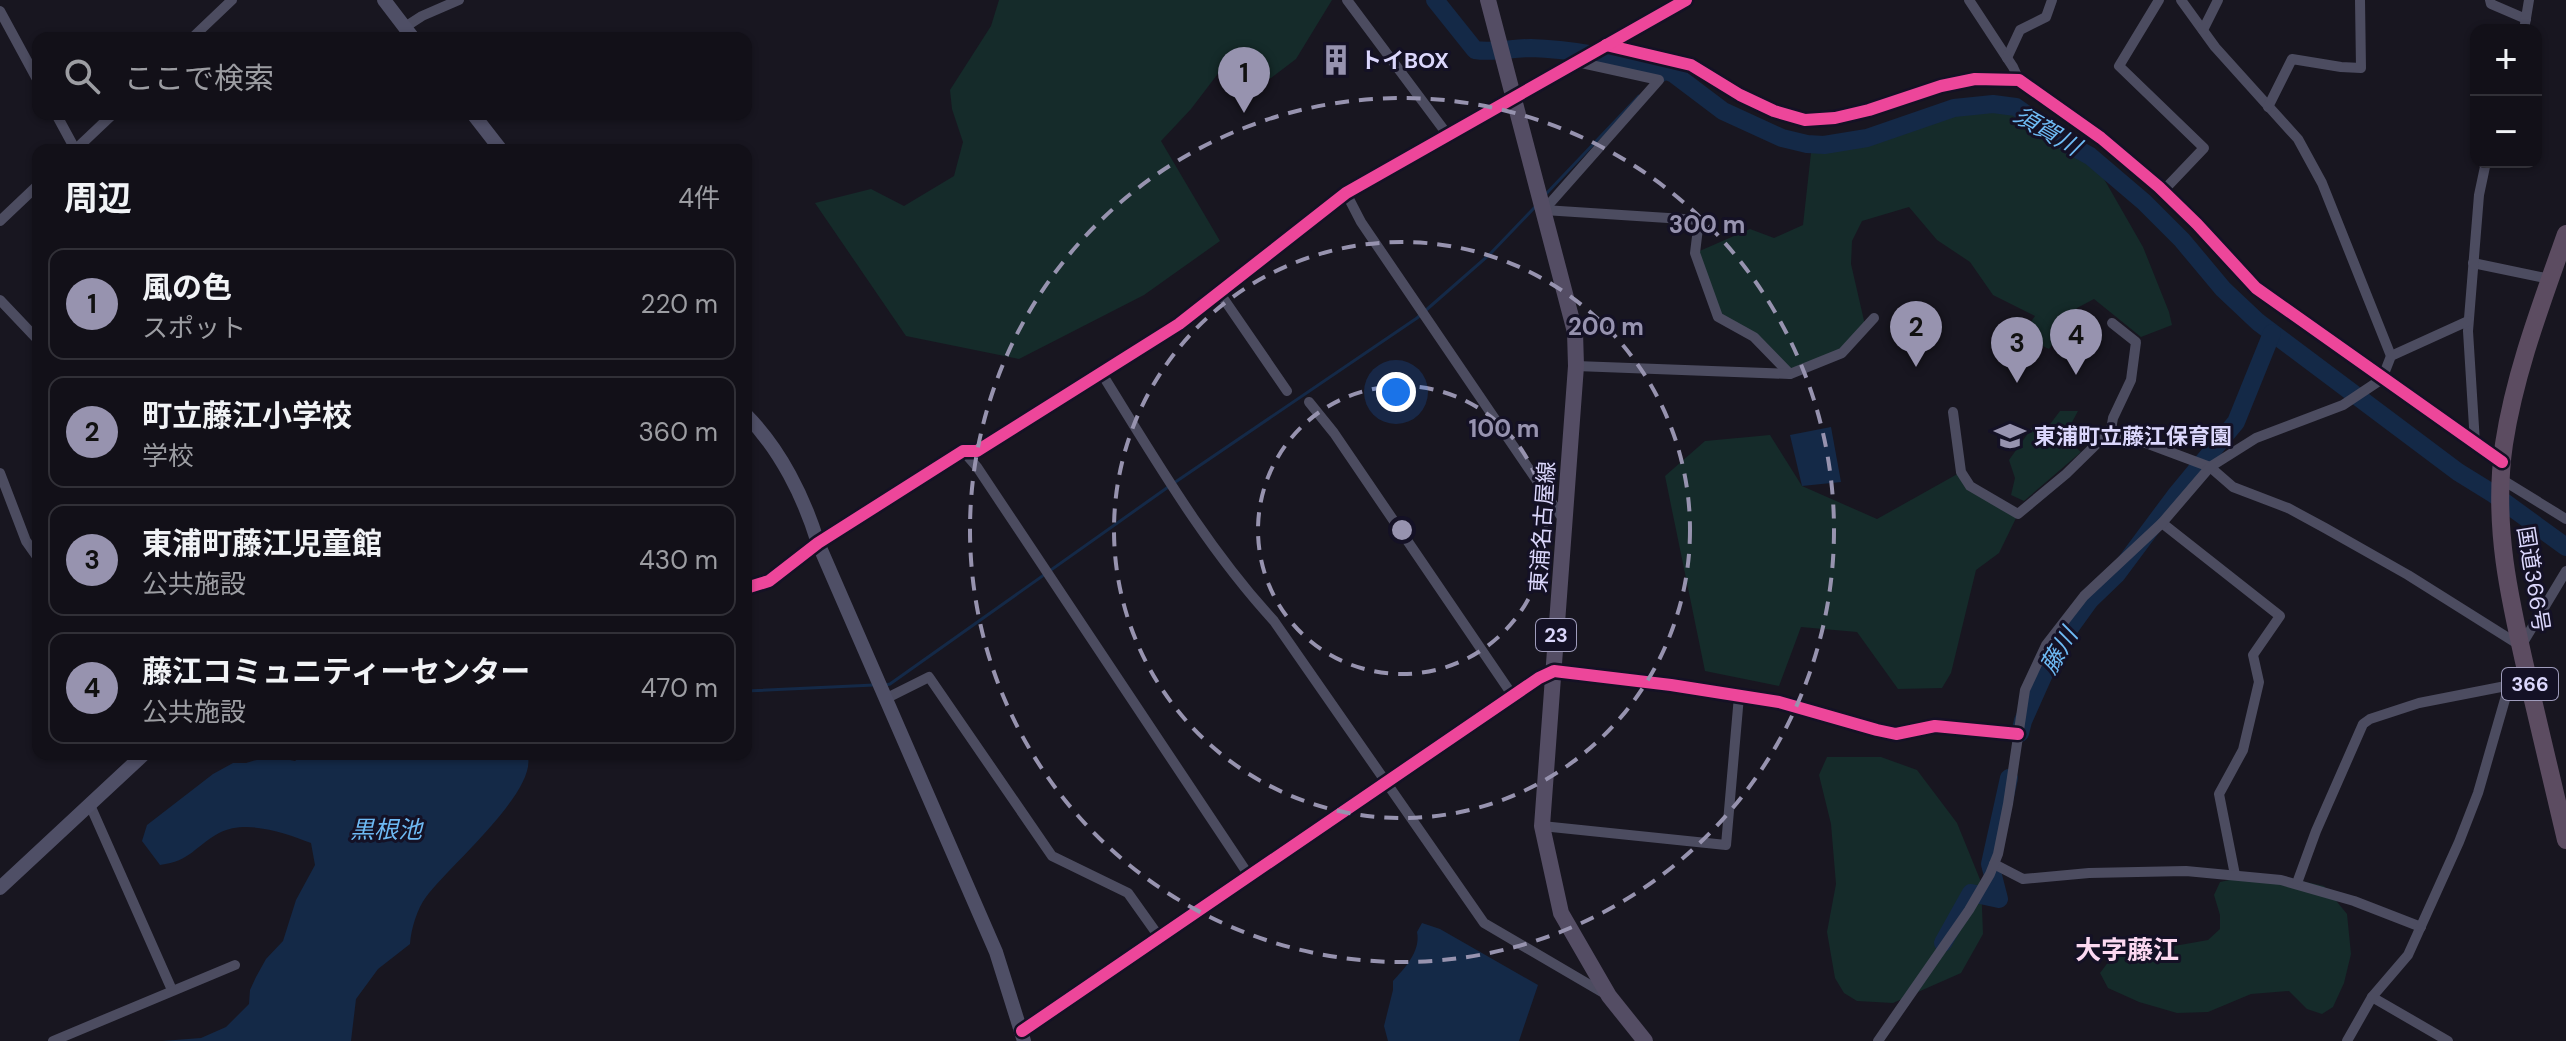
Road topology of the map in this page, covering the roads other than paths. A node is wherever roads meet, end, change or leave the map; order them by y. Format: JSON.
{"nodes":[{"id":1,"x":232,"y":0,"type":"edge"},
{"id":2,"x":384,"y":0,"type":"edge"},
{"id":3,"x":459,"y":0,"type":"edge"},
{"id":4,"x":1347,"y":0,"type":"edge"},
{"id":5,"x":1488,"y":0,"type":"edge"},
{"id":6,"x":1686,"y":0,"type":"edge"},
{"id":7,"x":2052,"y":0,"type":"edge"},
{"id":8,"x":2159,"y":0,"type":"edge"},
{"id":9,"x":2181,"y":0,"type":"edge"},
{"id":10,"x":2218,"y":0,"type":"edge"},
{"id":11,"x":2360,"y":0,"type":"edge"},
{"id":12,"x":2490,"y":0,"type":"edge"},
{"id":13,"x":2529,"y":0,"type":"edge"},
{"id":14,"x":1973,"y":3,"type":"edge"},
{"id":15,"x":0,"y":11,"type":"edge"},
{"id":16,"x":2525,"y":24,"type":"edge"},
{"id":17,"x":2203,"y":30,"type":"junction"},
{"id":18,"x":198,"y":32,"type":"edge"},
{"id":19,"x":408,"y":32,"type":"edge"},
{"id":20,"x":410,"y":32,"type":"edge"},
{"id":21,"x":1606,"y":45,"type":"junction"},
{"id":22,"x":2007,"y":58,"type":"junction"},
{"id":23,"x":1575,"y":62,"type":"junction"},
{"id":24,"x":32,"y":70,"type":"edge"},
{"id":25,"x":2019,"y":80,"type":"junction"},
{"id":26,"x":1514,"y":96,"type":"junction"},
{"id":27,"x":2268,"y":107,"type":"junction"},
{"id":28,"x":59,"y":120,"type":"edge"},
{"id":29,"x":107,"y":120,"type":"edge"},
{"id":30,"x":478,"y":120,"type":"edge"},
{"id":31,"x":1447,"y":134,"type":"junction"},
{"id":32,"x":72,"y":144,"type":"edge"},
{"id":33,"x":81,"y":144,"type":"edge"},
{"id":34,"x":496,"y":144,"type":"edge"},
{"id":35,"x":2485,"y":168,"type":"edge"},
{"id":36,"x":32,"y":191,"type":"edge"},
{"id":37,"x":2163,"y":191,"type":"junction"},
{"id":38,"x":1346,"y":193,"type":"junction"},
{"id":39,"x":1542,"y":203,"type":"junction"},
{"id":40,"x":0,"y":221,"type":"edge"},
{"id":41,"x":2566,"y":234,"type":"edge"},
{"id":42,"x":2473,"y":263,"type":"junction"},
{"id":43,"x":2550,"y":279,"type":"junction"},
{"id":44,"x":1219,"y":292,"type":"junction"},
{"id":45,"x":0,"y":300,"type":"edge"},
{"id":46,"x":1874,"y":318,"type":"dead end"},
{"id":47,"x":2468,"y":321,"type":"junction"},
{"id":48,"x":2112,"y":323,"type":"dead end"},
{"id":49,"x":32,"y":334,"type":"edge"},
{"id":50,"x":2391,"y":356,"type":"junction"},
{"id":51,"x":1576,"y":366,"type":"junction"},
{"id":52,"x":1102,"y":374,"type":"junction"},
{"id":53,"x":1790,"y":374,"type":"junction"},
{"id":54,"x":2380,"y":381,"type":"junction"},
{"id":55,"x":1287,"y":391,"type":"dead end"},
{"id":56,"x":1309,"y":402,"type":"dead end"},
{"id":57,"x":1953,"y":412,"type":"dead end"},
{"id":58,"x":752,"y":423,"type":"edge"},
{"id":59,"x":2111,"y":430,"type":"junction"},
{"id":60,"x":2475,"y":443,"type":"junction"},
{"id":61,"x":963,"y":451,"type":"junction"},
{"id":62,"x":2210,"y":467,"type":"junction"},
{"id":63,"x":2501,"y":471,"type":"junction"},
{"id":64,"x":0,"y":473,"type":"edge"},
{"id":65,"x":2566,"y":519,"type":"edge"},
{"id":66,"x":1564,"y":520,"type":"junction"},
{"id":67,"x":2162,"y":523,"type":"junction"},
{"id":68,"x":818,"y":543,"type":"junction"},
{"id":69,"x":32,"y":550,"type":"edge"},
{"id":70,"x":2566,"y":571,"type":"edge"},
{"id":71,"x":752,"y":586,"type":"edge"},
{"id":72,"x":2523,"y":656,"type":"junction"},
{"id":73,"x":1554,"y":671,"type":"junction"},
{"id":74,"x":2511,"y":685,"type":"junction"},
{"id":75,"x":881,"y":690,"type":"junction"},
{"id":76,"x":1513,"y":696,"type":"junction"},
{"id":77,"x":1739,"y":696,"type":"junction"},
{"id":78,"x":2018,"y":734,"type":"junction"},
{"id":79,"x":138,"y":760,"type":"edge"},
{"id":80,"x":1387,"y":783,"type":"junction"},
{"id":81,"x":90,"y":805,"type":"junction"},
{"id":82,"x":1542,"y":826,"type":"junction"},
{"id":83,"x":2566,"y":840,"type":"edge"},
{"id":84,"x":1994,"y":864,"type":"junction"},
{"id":85,"x":2235,"y":875,"type":"junction"},
{"id":86,"x":1250,"y":877,"type":"junction"},
{"id":87,"x":2297,"y":883,"type":"junction"},
{"id":88,"x":0,"y":888,"type":"edge"},
{"id":89,"x":2421,"y":927,"type":"junction"},
{"id":90,"x":1160,"y":938,"type":"junction"},
{"id":91,"x":235,"y":965,"type":"dead end"},
{"id":92,"x":172,"y":990,"type":"junction"},
{"id":93,"x":1609,"y":996,"type":"junction"},
{"id":94,"x":2372,"y":997,"type":"junction"},
{"id":95,"x":1023,"y":1036,"type":"edge"},
{"id":96,"x":53,"y":1041,"type":"edge"},
{"id":97,"x":1645,"y":1041,"type":"edge"},
{"id":98,"x":1878,"y":1041,"type":"edge"},
{"id":99,"x":2347,"y":1041,"type":"edge"},
{"id":100,"x":2448,"y":1041,"type":"edge"}],
"edges":[{"from":1,"to":18,"type":"street"},
{"from":2,"to":19,"type":"street"},
{"from":3,"to":20,"type":"street"},
{"from":4,"to":31,"type":"street"},
{"from":5,"to":26,"type":"main road","name":"東浦名古屋線","number":"23"},
{"from":6,"to":21,"type":"street"},
{"from":7,"to":22,"type":"street"},
{"from":8,"to":37,"type":"street"},
{"from":9,"to":17,"type":"street"},
{"from":10,"to":17,"type":"street"},
{"from":11,"to":27,"type":"street"},
{"from":12,"to":16,"type":"street"},
{"from":13,"to":16,"type":"street"},
{"from":14,"to":22,"type":"street"},
{"from":15,"to":24,"type":"street"},
{"from":17,"to":27,"type":"street"},
{"from":21,"to":23,"type":"street"},
{"from":21,"to":25,"type":"street"},
{"from":22,"to":25,"type":"street"},
{"from":23,"to":26,"type":"street"},
{"from":23,"to":39,"type":"street"},
{"from":25,"to":37,"type":"street"},
{"from":26,"to":31,"type":"street"},
{"from":26,"to":39,"type":"main road","name":"東浦名古屋線","number":"23"},
{"from":27,"to":50,"type":"street"},
{"from":28,"to":32,"type":"street"},
{"from":29,"to":33,"type":"street"},
{"from":30,"to":34,"type":"street"},
{"from":31,"to":38,"type":"street"},
{"from":35,"to":42,"type":"street"},
{"from":36,"to":40,"type":"street"},
{"from":37,"to":54,"type":"street"},
{"from":38,"to":44,"type":"street"},
{"from":38,"to":66,"type":"street"},
{"from":39,"to":51,"type":"main road","name":"東浦名古屋線","number":"23"},
{"from":39,"to":53,"type":"street"},
{"from":41,"to":43,"type":"highway","name":"国道366号","number":"366"},
{"from":42,"to":43,"type":"street"},
{"from":42,"to":47,"type":"street"},
{"from":43,"to":63,"type":"highway","name":"国道366号","number":"366"},
{"from":44,"to":52,"type":"street"},
{"from":44,"to":55,"type":"street"},
{"from":45,"to":49,"type":"street"},
{"from":46,"to":53,"type":"street"},
{"from":47,"to":50,"type":"street"},
{"from":47,"to":60,"type":"street"},
{"from":48,"to":59,"type":"street"},
{"from":50,"to":54,"type":"street"},
{"from":51,"to":53,"type":"street"},
{"from":51,"to":66,"type":"main road","name":"東浦名古屋線","number":"23"},
{"from":52,"to":61,"type":"street"},
{"from":52,"to":80,"type":"street"},
{"from":54,"to":60,"type":"street"},
{"from":54,"to":62,"type":"street"},
{"from":56,"to":76,"type":"street"},
{"from":57,"to":59,"type":"street"},
{"from":58,"to":68,"type":"street"},
{"from":59,"to":62,"type":"street"},
{"from":60,"to":63,"type":"street"},
{"from":61,"to":68,"type":"street"},
{"from":61,"to":86,"type":"street"},
{"from":62,"to":67,"type":"street"},
{"from":62,"to":72,"type":"street"},
{"from":63,"to":65,"type":"street"},
{"from":63,"to":72,"type":"highway","name":"国道366号","number":"366"},
{"from":64,"to":69,"type":"street"},
{"from":66,"to":73,"type":"main road","name":"東浦名古屋線","number":"23"},
{"from":67,"to":78,"type":"street"},
{"from":67,"to":85,"type":"street"},
{"from":68,"to":71,"type":"street"},
{"from":68,"to":75,"type":"street"},
{"from":70,"to":72,"type":"street"},
{"from":72,"to":74,"type":"street"},
{"from":72,"to":83,"type":"highway","name":"国道366号","number":"366"},
{"from":73,"to":76,"type":"street"},
{"from":73,"to":77,"type":"street"},
{"from":73,"to":82,"type":"main road","name":"東浦名古屋線","number":"23"},
{"from":74,"to":87,"type":"street"},
{"from":74,"to":89,"type":"street"},
{"from":75,"to":90,"type":"street"},
{"from":75,"to":95,"type":"street"},
{"from":76,"to":80,"type":"street"},
{"from":77,"to":78,"type":"street"},
{"from":77,"to":82,"type":"street"},
{"from":78,"to":84,"type":"street"},
{"from":79,"to":81,"type":"street"},
{"from":80,"to":86,"type":"street"},
{"from":80,"to":93,"type":"street"},
{"from":81,"to":88,"type":"street"},
{"from":81,"to":92,"type":"street"},
{"from":82,"to":93,"type":"main road","name":"東浦名古屋線","number":"23"},
{"from":84,"to":85,"type":"street"},
{"from":84,"to":98,"type":"street"},
{"from":85,"to":87,"type":"street"},
{"from":86,"to":90,"type":"street"},
{"from":87,"to":89,"type":"street"},
{"from":89,"to":94,"type":"street"},
{"from":90,"to":95,"type":"street"},
{"from":91,"to":92,"type":"street"},
{"from":92,"to":96,"type":"street"},
{"from":93,"to":97,"type":"main road","name":"東浦名古屋線","number":"23"},
{"from":94,"to":99,"type":"street"},
{"from":94,"to":100,"type":"street"}]}
